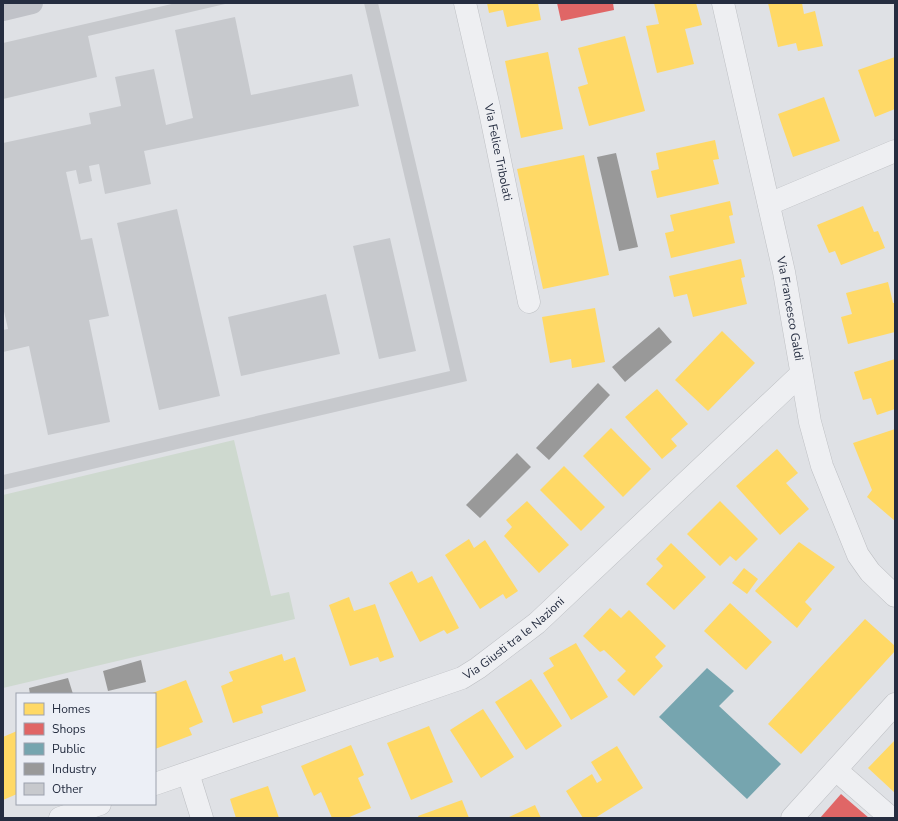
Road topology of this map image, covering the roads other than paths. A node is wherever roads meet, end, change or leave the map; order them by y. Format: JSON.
{"nodes":[{"id":1,"x":32,"y":3,"type":"edge"},
{"id":2,"x":465,"y":3,"type":"edge"},
{"id":3,"x":723,"y":3,"type":"edge"},
{"id":4,"x":3,"y":10,"type":"edge"},
{"id":5,"x":895,"y":151,"type":"edge"},
{"id":6,"x":769,"y":204,"type":"junction"},
{"id":7,"x":529,"y":302,"type":"dead end"},
{"id":8,"x":801,"y":374,"type":"junction"},
{"id":9,"x":895,"y":596,"type":"edge"},
{"id":10,"x":895,"y":704,"type":"edge"},
{"id":11,"x":836,"y":770,"type":"junction"},
{"id":12,"x":188,"y":773,"type":"junction"},
{"id":13,"x":156,"y":784,"type":"edge"},
{"id":14,"x":97,"y":805,"type":"edge"},
{"id":15,"x":60,"y":818,"type":"edge"},
{"id":16,"x":202,"y":818,"type":"edge"},
{"id":17,"x":792,"y":818,"type":"edge"},
{"id":18,"x":890,"y":818,"type":"edge"}],
"edges":[{"from":1,"to":4,"type":"main road"},
{"from":2,"to":7,"type":"street","name":"Via Felice Tribolati"},
{"from":3,"to":6,"type":"street","name":"Via Francesco Galdi"},
{"from":5,"to":6,"type":"street"},
{"from":6,"to":8,"type":"street","name":"Via Francesco Galdi"},
{"from":8,"to":9,"type":"street","name":"Via Francesco Galdi"},
{"from":8,"to":12,"type":"street","name":"Via Giusti tra le Nazioni"},
{"from":10,"to":11,"type":"street"},
{"from":11,"to":17,"type":"street"},
{"from":11,"to":18,"type":"street"},
{"from":12,"to":13,"type":"street","name":"Via Giusti tra le Nazioni"},
{"from":12,"to":16,"type":"street"},
{"from":14,"to":15,"type":"street"}]}
